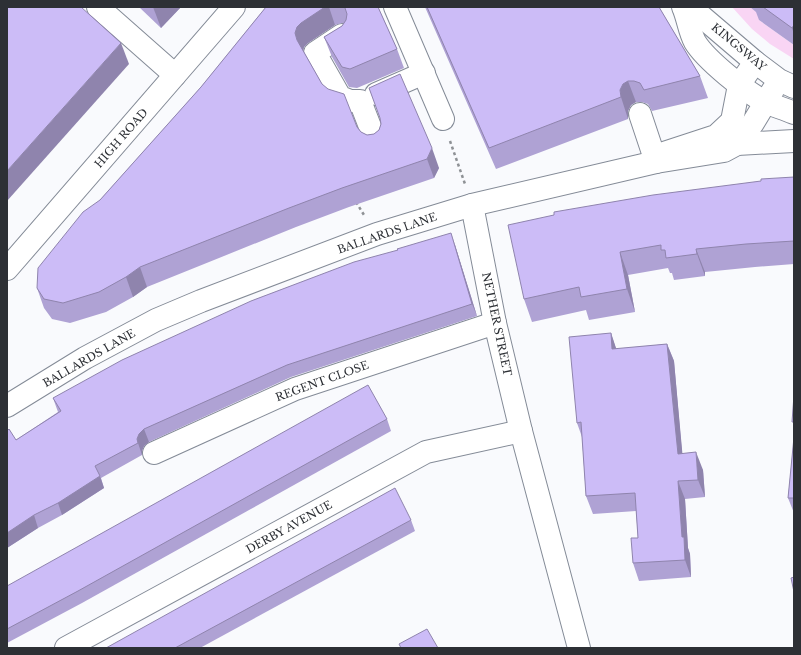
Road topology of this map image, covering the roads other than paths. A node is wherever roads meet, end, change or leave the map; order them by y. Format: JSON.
{"nodes":[{"id":1,"x":98,"y":7,"type":"edge"},
{"id":2,"x":234,"y":7,"type":"edge"},
{"id":3,"x":395,"y":7,"type":"edge"},
{"id":4,"x":683,"y":8,"type":"edge"},
{"id":5,"x":342,"y":35,"type":"edge"},
{"id":6,"x":755,"y":62,"type":"junction"},
{"id":7,"x":424,"y":73,"type":"junction"},
{"id":8,"x":175,"y":76,"type":"junction"},
{"id":9,"x":787,"y":83,"type":"edge"},
{"id":10,"x":739,"y":85,"type":"junction"},
{"id":11,"x":360,"y":101,"type":"junction"},
{"id":12,"x":765,"y":102,"type":"junction"},
{"id":13,"x":794,"y":113,"type":"edge"},
{"id":14,"x":635,"y":116,"type":"dead end"},
{"id":15,"x":443,"y":119,"type":"road end"},
{"id":16,"x":794,"y":141,"type":"edge"},
{"id":17,"x":376,"y":142,"type":"edge"},
{"id":18,"x":737,"y":144,"type":"junction"},
{"id":19,"x":653,"y":161,"type":"junction"},
{"id":20,"x":472,"y":205,"type":"junction"},
{"id":21,"x":7,"y":269,"type":"edge"},
{"id":22,"x":495,"y":323,"type":"junction"},
{"id":23,"x":7,"y":406,"type":"edge"},
{"id":24,"x":521,"y":431,"type":"junction"},
{"id":25,"x":154,"y":453,"type":"dead end"},
{"id":26,"x":66,"y":648,"type":"edge"},
{"id":27,"x":578,"y":648,"type":"edge"}],
"edges":[{"from":1,"to":8,"type":"main road"},
{"from":2,"to":8,"type":"main road","name":"HIGH ROAD"},
{"from":3,"to":7,"type":"main road"},
{"from":4,"to":6,"type":"main road","name":"KINGSWAY"},
{"from":4,"to":10,"type":"main road","name":"KINGSWAY"},
{"from":5,"to":11,"type":"main road"},
{"from":6,"to":9,"type":"main road","name":"KINGSWAY"},
{"from":6,"to":10,"type":"main road"},
{"from":7,"to":11,"type":"main road"},
{"from":7,"to":15,"type":"main road"},
{"from":8,"to":21,"type":"main road","name":"HIGH ROAD"},
{"from":9,"to":12,"type":"main road"},
{"from":10,"to":12,"type":"main road","name":"KINGSWAY"},
{"from":10,"to":19,"type":"main road"},
{"from":11,"to":17,"type":"main road"},
{"from":12,"to":13,"type":"main road","name":"KINGSWAY"},
{"from":12,"to":18,"type":"main road"},
{"from":14,"to":19,"type":"main road"},
{"from":16,"to":18,"type":"main road","name":"BALLARDS LANE"},
{"from":18,"to":19,"type":"main road","name":"BALLARDS LANE"},
{"from":19,"to":20,"type":"main road","name":"BALLARDS LANE"},
{"from":20,"to":22,"type":"main road","name":"NETHER STREET"},
{"from":20,"to":23,"type":"main road","name":"BALLARDS LANE"},
{"from":22,"to":24,"type":"main road","name":"NETHER STREET"},
{"from":22,"to":25,"type":"main road","name":"REGENT CLOSE"},
{"from":24,"to":26,"type":"main road","name":"DERBY AVENUE"},
{"from":24,"to":27,"type":"main road","name":"NETHER STREET"}]}
